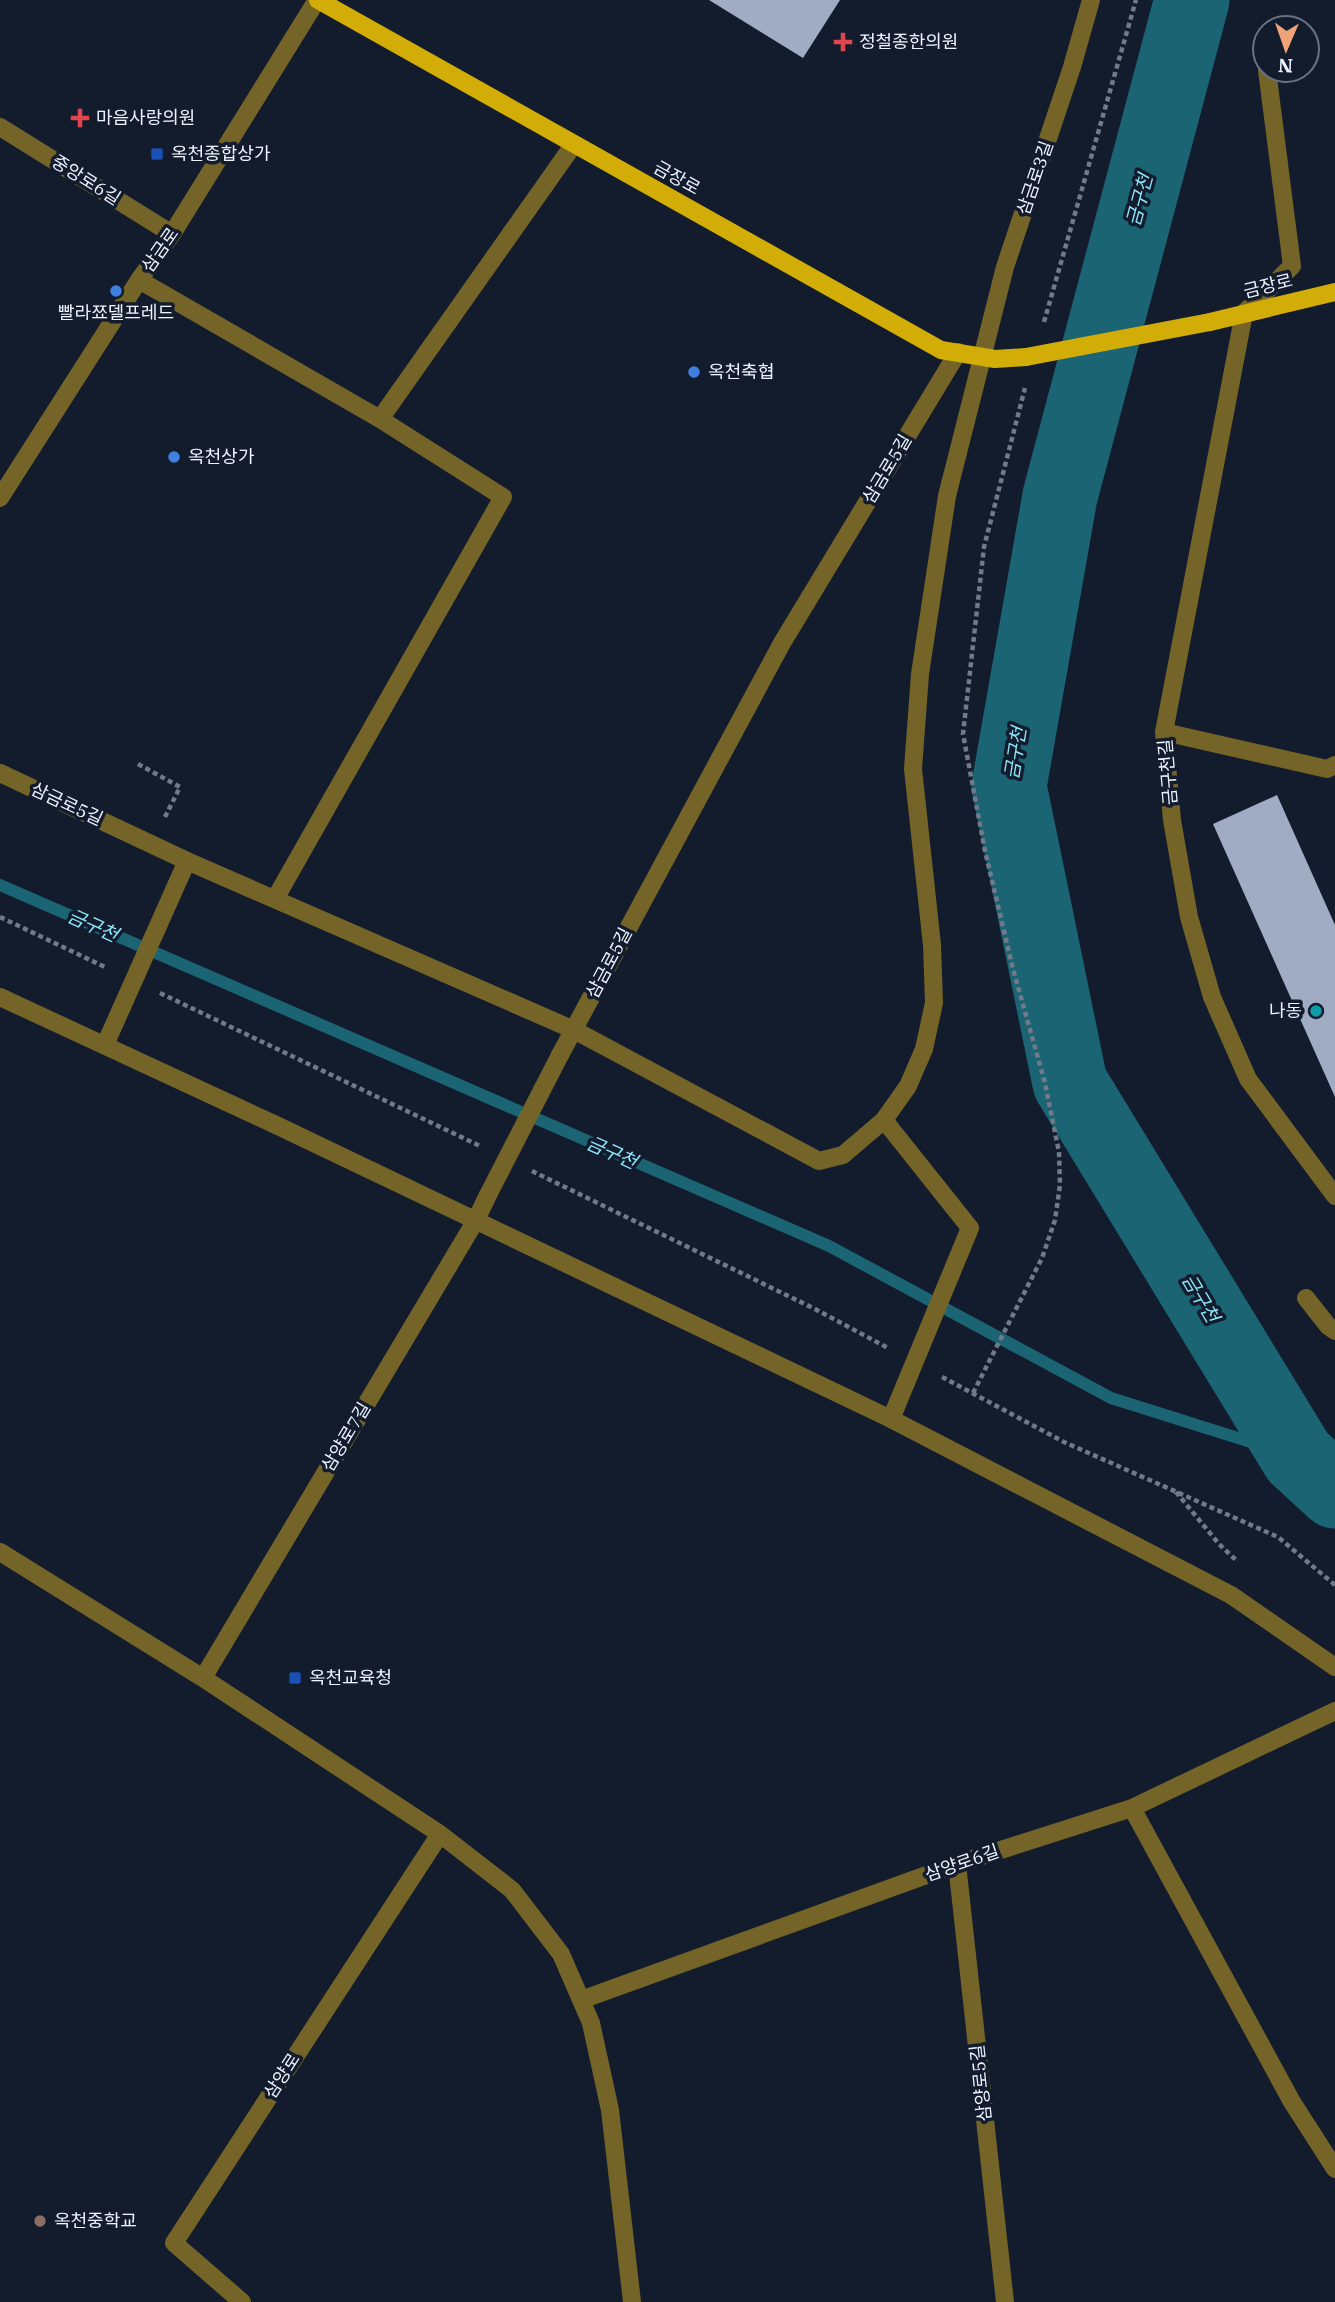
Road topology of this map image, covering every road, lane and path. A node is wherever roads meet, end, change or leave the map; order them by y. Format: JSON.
{"nodes":[{"id":1,"x":318,"y":0,"type":"edge"},
{"id":2,"x":1091,"y":0,"type":"edge"},
{"id":3,"x":1136,"y":0,"type":"edge"},
{"id":4,"x":1269,"y":84,"type":"edge"},
{"id":5,"x":0,"y":127,"type":"edge"},
{"id":6,"x":573,"y":144,"type":"junction"},
{"id":7,"x":172,"y":234,"type":"junction"},
{"id":8,"x":139,"y":280,"type":"junction"},
{"id":9,"x":1335,"y":292,"type":"edge"},
{"id":10,"x":1244,"y":313,"type":"junction"},
{"id":11,"x":1041,"y":332,"type":"dead end"},
{"id":12,"x":958,"y":352,"type":"junction"},
{"id":13,"x":982,"y":358,"type":"junction"},
{"id":14,"x":1026,"y":385,"type":"dead end"},
{"id":15,"x":380,"y":419,"type":"junction"},
{"id":16,"x":2,"y":492,"type":"edge"},
{"id":17,"x":1164,"y":732,"type":"junction"},
{"id":18,"x":138,"y":764,"type":"dead end"},
{"id":19,"x":1335,"y":765,"type":"edge"},
{"id":20,"x":0,"y":773,"type":"edge"},
{"id":21,"x":151,"y":844,"type":"junction"},
{"id":22,"x":187,"y":861,"type":"junction"},
{"id":23,"x":275,"y":899,"type":"junction"},
{"id":24,"x":0,"y":917,"type":"edge"},
{"id":25,"x":108,"y":969,"type":"dead end"},
{"id":26,"x":157,"y":992,"type":"dead end"},
{"id":27,"x":0,"y":997,"type":"edge"},
{"id":28,"x":574,"y":1030,"type":"junction"},
{"id":29,"x":105,"y":1045,"type":"junction"},
{"id":30,"x":884,"y":1120,"type":"junction"},
{"id":31,"x":486,"y":1149,"type":"dead end"},
{"id":32,"x":523,"y":1167,"type":"dead end"},
{"id":33,"x":1335,"y":1196,"type":"edge"},
{"id":34,"x":476,"y":1220,"type":"junction"},
{"id":35,"x":1306,"y":1298,"type":"dead end"},
{"id":36,"x":1335,"y":1331,"type":"edge"},
{"id":37,"x":900,"y":1354,"type":"dead end"},
{"id":38,"x":936,"y":1374,"type":"dead end"},
{"id":39,"x":973,"y":1393,"type":"junction"},
{"id":40,"x":891,"y":1419,"type":"junction"},
{"id":41,"x":1175,"y":1491,"type":"junction"},
{"id":42,"x":0,"y":1552,"type":"edge"},
{"id":43,"x":1244,"y":1569,"type":"dead end"},
{"id":44,"x":1335,"y":1585,"type":"edge"},
{"id":45,"x":1335,"y":1667,"type":"edge"},
{"id":46,"x":202,"y":1678,"type":"junction"},
{"id":47,"x":1335,"y":1711,"type":"edge"},
{"id":48,"x":1132,"y":1808,"type":"junction"},
{"id":49,"x":440,"y":1834,"type":"junction"},
{"id":50,"x":957,"y":1864,"type":"junction"},
{"id":51,"x":581,"y":2000,"type":"junction"},
{"id":52,"x":1335,"y":2169,"type":"edge"},
{"id":53,"x":242,"y":2302,"type":"edge"},
{"id":54,"x":632,"y":2302,"type":"edge"},
{"id":55,"x":1005,"y":2302,"type":"edge"}],
"edges":[{"from":1,"to":6,"type":"main road","name":"금장로"},
{"from":1,"to":7,"type":"street","name":"삼금로"},
{"from":2,"to":13,"type":"street","name":"삼금로3길"},
{"from":3,"to":11,"type":"path"},
{"from":4,"to":10,"type":"street"},
{"from":5,"to":7,"type":"street","name":"중앙로6길"},
{"from":6,"to":12,"type":"main road","name":"금장로"},
{"from":6,"to":15,"type":"street"},
{"from":7,"to":8,"type":"street","name":"삼금로"},
{"from":8,"to":15,"type":"street"},
{"from":8,"to":16,"type":"street","name":"삼금로"},
{"from":9,"to":10,"type":"main road","name":"금장로"},
{"from":10,"to":13,"type":"main road","name":"금장로","bridge":true},
{"from":10,"to":17,"type":"street","name":"금구천길"},
{"from":12,"to":13,"type":"main road","name":"금장로"},
{"from":12,"to":28,"type":"street","name":"삼금로5길"},
{"from":13,"to":30,"type":"street","name":"삼금로3길"},
{"from":14,"to":39,"type":"path"},
{"from":15,"to":23,"type":"street"},
{"from":17,"to":19,"type":"street"},
{"from":17,"to":33,"type":"street","name":"금구천길"},
{"from":18,"to":21,"type":"path"},
{"from":20,"to":21,"type":"street","name":"삼금로5길"},
{"from":21,"to":22,"type":"street","name":"삼금로5길"},
{"from":22,"to":23,"type":"street","name":"삼금로5길"},
{"from":22,"to":29,"type":"street","bridge":true},
{"from":23,"to":28,"type":"street","name":"삼금로5길"},
{"from":24,"to":25,"type":"path"},
{"from":26,"to":31,"type":"path"},
{"from":27,"to":29,"type":"street"},
{"from":28,"to":30,"type":"street","name":"삼금로3길"},
{"from":28,"to":34,"type":"street","name":"삼양로7길","bridge":true},
{"from":29,"to":34,"type":"street"},
{"from":30,"to":40,"type":"street","bridge":true},
{"from":32,"to":37,"type":"path"},
{"from":34,"to":40,"type":"street"},
{"from":34,"to":46,"type":"street","name":"삼양로7길"},
{"from":35,"to":36,"type":"street"},
{"from":38,"to":39,"type":"path"},
{"from":39,"to":41,"type":"path"},
{"from":40,"to":45,"type":"street"},
{"from":41,"to":43,"type":"path"},
{"from":41,"to":44,"type":"path"},
{"from":42,"to":46,"type":"street"},
{"from":46,"to":49,"type":"street"},
{"from":47,"to":48,"type":"street","name":"삼양로6길"},
{"from":48,"to":50,"type":"street","name":"삼양로6길"},
{"from":48,"to":52,"type":"street"},
{"from":49,"to":51,"type":"street"},
{"from":49,"to":53,"type":"street","name":"삼양로"},
{"from":50,"to":51,"type":"street","name":"삼양로6길"},
{"from":50,"to":55,"type":"street","name":"삼양로5길"},
{"from":51,"to":54,"type":"street"}]}
